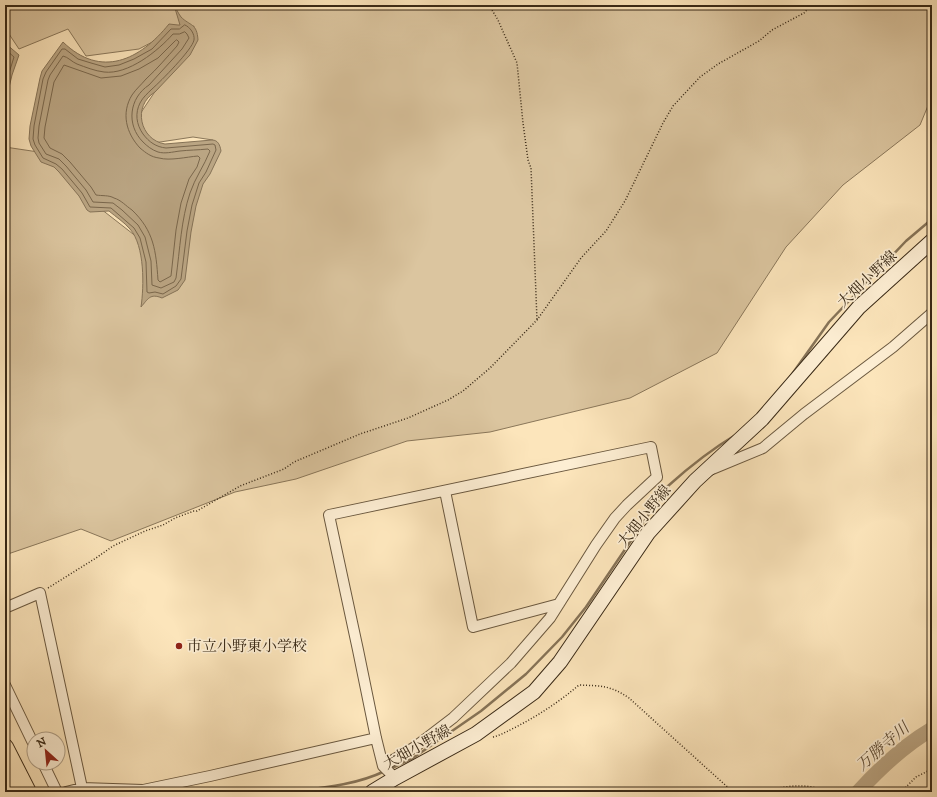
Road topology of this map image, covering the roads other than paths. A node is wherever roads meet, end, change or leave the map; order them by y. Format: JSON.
{"nodes":[{"id":1,"x":932,"y":241,"type":"edge"},
{"id":2,"x":932,"y":313,"type":"edge"},
{"id":3,"x":705,"y":472,"type":"junction"},
{"id":4,"x":445,"y":491,"type":"junction"},
{"id":5,"x":560,"y":604,"type":"junction"},
{"id":6,"x":5,"y":608,"type":"edge"},
{"id":7,"x":5,"y":686,"type":"edge"},
{"id":8,"x":27,"y":731,"type":"edge"},
{"id":9,"x":376,"y":738,"type":"junction"},
{"id":10,"x":5,"y":748,"type":"edge"},
{"id":11,"x":383,"y":766,"type":"junction"},
{"id":12,"x":47,"y":771,"type":"edge"},
{"id":13,"x":5,"y":778,"type":"edge"},
{"id":14,"x":395,"y":778,"type":"junction"},
{"id":15,"x":82,"y":788,"type":"junction"},
{"id":16,"x":12,"y":792,"type":"edge"},
{"id":17,"x":28,"y":792,"type":"edge"},
{"id":18,"x":57,"y":792,"type":"edge"},
{"id":19,"x":66,"y":792,"type":"edge"},
{"id":20,"x":372,"y":792,"type":"edge"}],
"edges":[{"from":1,"to":3,"type":"main road","name":"大畑小野線"},
{"from":2,"to":3,"type":"street"},
{"from":3,"to":14,"type":"main road","name":"大畑小野線"},
{"from":4,"to":5,"type":"street"},
{"from":4,"to":5,"type":"street"},
{"from":4,"to":9,"type":"street"},
{"from":5,"to":11,"type":"street"},
{"from":6,"to":15,"type":"street"},
{"from":7,"to":8,"type":"street"},
{"from":9,"to":11,"type":"street"},
{"from":9,"to":15,"type":"street"},
{"from":10,"to":17,"type":"highway"},
{"from":11,"to":14,"type":"street"},
{"from":12,"to":18,"type":"street"},
{"from":13,"to":16,"type":"highway"},
{"from":14,"to":20,"type":"main road","name":"大畑小野線"},
{"from":15,"to":19,"type":"street"}]}
